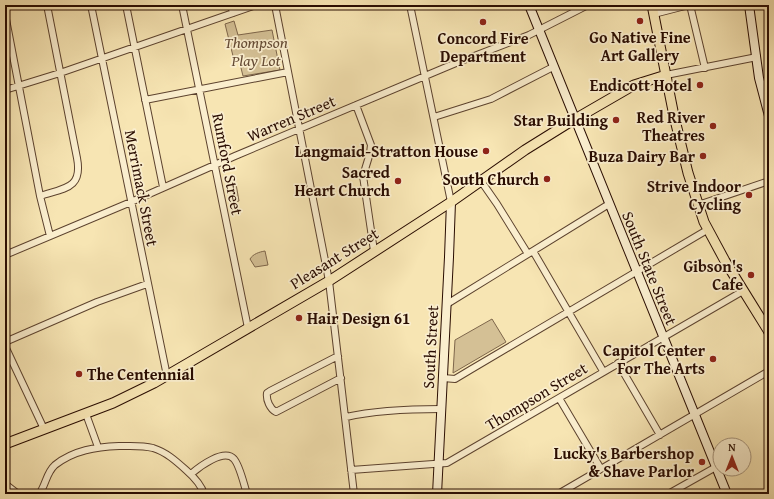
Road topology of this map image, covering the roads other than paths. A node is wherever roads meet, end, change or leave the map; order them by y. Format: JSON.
{"nodes":[{"id":1,"x":47,"y":5,"type":"edge"},
{"id":2,"x":92,"y":5,"type":"edge"},
{"id":3,"x":126,"y":5,"type":"edge"},
{"id":4,"x":182,"y":5,"type":"edge"},
{"id":5,"x":231,"y":5,"type":"edge"},
{"id":6,"x":256,"y":5,"type":"edge"},
{"id":7,"x":275,"y":5,"type":"edge"},
{"id":8,"x":410,"y":5,"type":"edge"},
{"id":9,"x":529,"y":5,"type":"edge"},
{"id":10,"x":588,"y":5,"type":"edge"},
{"id":11,"x":689,"y":5,"type":"edge"},
{"id":12,"x":748,"y":5,"type":"edge"},
{"id":13,"x":653,"y":9,"type":"edge"},
{"id":14,"x":233,"y":13,"type":"junction"},
{"id":15,"x":5,"y":14,"type":"edge"},
{"id":16,"x":187,"y":29,"type":"junction"},
{"id":17,"x":538,"y":30,"type":"junction"},
{"id":18,"x":134,"y":47,"type":"junction"},
{"id":19,"x":102,"y":58,"type":"junction"},
{"id":20,"x":757,"y":58,"type":"junction"},
{"id":21,"x":553,"y":67,"type":"junction"},
{"id":22,"x":706,"y":68,"type":"junction"},
{"id":23,"x":288,"y":72,"type":"junction"},
{"id":24,"x":60,"y":73,"type":"junction"},
{"id":25,"x":666,"y":75,"type":"junction"},
{"id":26,"x":425,"y":76,"type":"junction"},
{"id":27,"x":19,"y":86,"type":"junction"},
{"id":28,"x":199,"y":89,"type":"junction"},
{"id":29,"x":5,"y":90,"type":"edge"},
{"id":30,"x":145,"y":100,"type":"junction"},
{"id":31,"x":356,"y":105,"type":"junction"},
{"id":32,"x":769,"y":116,"type":"edge"},
{"id":33,"x":434,"y":117,"type":"junction"},
{"id":34,"x":575,"y":120,"type":"junction"},
{"id":35,"x":300,"y":130,"type":"junction"},
{"id":36,"x":215,"y":165,"type":"junction"},
{"id":37,"x":481,"y":181,"type":"junction"},
{"id":38,"x":769,"y":181,"type":"edge"},
{"id":39,"x":163,"y":187,"type":"junction"},
{"id":40,"x":40,"y":196,"type":"junction"},
{"id":41,"x":131,"y":202,"type":"junction"},
{"id":42,"x":451,"y":202,"type":"junction"},
{"id":43,"x":609,"y":204,"type":"junction"},
{"id":44,"x":698,"y":205,"type":"junction"},
{"id":45,"x":707,"y":230,"type":"junction"},
{"id":46,"x":50,"y":236,"type":"junction"},
{"id":47,"x":374,"y":251,"type":"junction"},
{"id":48,"x":530,"y":252,"type":"junction"},
{"id":49,"x":5,"y":256,"type":"edge"},
{"id":50,"x":636,"y":271,"type":"junction"},
{"id":51,"x":328,"y":281,"type":"junction"},
{"id":52,"x":148,"y":284,"type":"junction"},
{"id":53,"x":743,"y":291,"type":"junction"},
{"id":54,"x":447,"y":304,"type":"junction"},
{"id":55,"x":568,"y":311,"type":"junction"},
{"id":56,"x":248,"y":328,"type":"junction"},
{"id":57,"x":769,"y":332,"type":"edge"},
{"id":58,"x":663,"y":337,"type":"junction"},
{"id":59,"x":5,"y":342,"type":"edge"},
{"id":60,"x":5,"y":346,"type":"edge"},
{"id":61,"x":338,"y":356,"type":"junction"},
{"id":62,"x":618,"y":363,"type":"junction"},
{"id":63,"x":603,"y":371,"type":"junction"},
{"id":64,"x":769,"y":371,"type":"edge"},
{"id":65,"x":167,"y":376,"type":"junction"},
{"id":66,"x":341,"y":378,"type":"junction"},
{"id":67,"x":443,"y":378,"type":"junction"},
{"id":68,"x":559,"y":398,"type":"junction"},
{"id":69,"x":441,"y":409,"type":"junction"},
{"id":70,"x":86,"y":414,"type":"junction"},
{"id":71,"x":694,"y":415,"type":"junction"},
{"id":72,"x":346,"y":417,"type":"junction"},
{"id":73,"x":44,"y":429,"type":"junction"},
{"id":74,"x":660,"y":435,"type":"junction"},
{"id":75,"x":5,"y":444,"type":"edge"},
{"id":76,"x":98,"y":447,"type":"junction"},
{"id":77,"x":712,"y":458,"type":"edge"},
{"id":78,"x":438,"y":464,"type":"junction"},
{"id":79,"x":602,"y":469,"type":"junction"},
{"id":80,"x":351,"y":470,"type":"junction"},
{"id":81,"x":712,"y":470,"type":"edge"},
{"id":82,"x":191,"y":474,"type":"junction"},
{"id":83,"x":720,"y":477,"type":"edge"},
{"id":84,"x":5,"y":484,"type":"edge"},
{"id":85,"x":18,"y":494,"type":"edge"},
{"id":86,"x":39,"y":494,"type":"edge"},
{"id":87,"x":204,"y":494,"type":"edge"},
{"id":88,"x":247,"y":494,"type":"edge"},
{"id":89,"x":354,"y":494,"type":"edge"},
{"id":90,"x":437,"y":494,"type":"edge"},
{"id":91,"x":558,"y":494,"type":"edge"},
{"id":92,"x":668,"y":494,"type":"edge"},
{"id":93,"x":727,"y":494,"type":"edge"}],
"edges":[{"from":1,"to":24,"type":"street"},
{"from":2,"to":19,"type":"street","name":"Merrimack Street"},
{"from":3,"to":18,"type":"street"},
{"from":4,"to":16,"type":"street","name":"Rumford Street"},
{"from":5,"to":14,"type":"street"},
{"from":6,"to":14,"type":"street"},
{"from":7,"to":23,"type":"street"},
{"from":8,"to":26,"type":"street"},
{"from":9,"to":17,"type":"street","name":"South State Street"},
{"from":10,"to":17,"type":"street","name":"Warren Street"},
{"from":11,"to":13,"type":"street"},
{"from":11,"to":22,"type":"street"},
{"from":12,"to":20,"type":"street"},
{"from":13,"to":25,"type":"main road"},
{"from":14,"to":16,"type":"street"},
{"from":15,"to":27,"type":"street"},
{"from":16,"to":18,"type":"street"},
{"from":16,"to":28,"type":"street","name":"Rumford Street"},
{"from":17,"to":21,"type":"street","name":"South State Street"},
{"from":17,"to":26,"type":"street","name":"Warren Street"},
{"from":18,"to":19,"type":"street"},
{"from":18,"to":30,"type":"street"},
{"from":19,"to":24,"type":"street"},
{"from":19,"to":41,"type":"street","name":"Merrimack Street"},
{"from":20,"to":22,"type":"street"},
{"from":20,"to":32,"type":"street"},
{"from":21,"to":33,"type":"street"},
{"from":21,"to":34,"type":"street","name":"South State Street"},
{"from":22,"to":25,"type":"street"},
{"from":23,"to":28,"type":"street"},
{"from":23,"to":35,"type":"street"},
{"from":24,"to":27,"type":"street"},
{"from":24,"to":40,"type":"street"},
{"from":25,"to":34,"type":"main road","name":"Pleasant Street"},
{"from":25,"to":44,"type":"main road"},
{"from":26,"to":31,"type":"street","name":"Warren Street"},
{"from":26,"to":33,"type":"street"},
{"from":27,"to":29,"type":"street"},
{"from":27,"to":40,"type":"street"},
{"from":28,"to":30,"type":"street"},
{"from":28,"to":36,"type":"street","name":"Rumford Street"},
{"from":30,"to":39,"type":"street"},
{"from":31,"to":35,"type":"street","name":"Warren Street"},
{"from":31,"to":47,"type":"street"},
{"from":33,"to":42,"type":"street"},
{"from":34,"to":37,"type":"main road","name":"Pleasant Street"},
{"from":34,"to":43,"type":"street","name":"South State Street"},
{"from":35,"to":36,"type":"street","name":"Warren Street"},
{"from":35,"to":51,"type":"street"},
{"from":36,"to":39,"type":"street","name":"Warren Street"},
{"from":36,"to":56,"type":"street","name":"Rumford Street"},
{"from":37,"to":42,"type":"main road","name":"Pleasant Street"},
{"from":37,"to":48,"type":"street"},
{"from":38,"to":44,"type":"street"},
{"from":39,"to":41,"type":"street","name":"Warren Street"},
{"from":40,"to":46,"type":"street"},
{"from":41,"to":46,"type":"street","name":"Warren Street"},
{"from":41,"to":52,"type":"street","name":"Merrimack Street"},
{"from":42,"to":47,"type":"main road","name":"Pleasant Street"},
{"from":42,"to":54,"type":"street","name":"South Street"},
{"from":43,"to":48,"type":"street"},
{"from":43,"to":50,"type":"street","name":"South State Street"},
{"from":44,"to":45,"type":"main road"},
{"from":45,"to":50,"type":"street"},
{"from":45,"to":53,"type":"main road"},
{"from":46,"to":49,"type":"street","name":"Warren Street"},
{"from":47,"to":51,"type":"main road","name":"Pleasant Street"},
{"from":48,"to":54,"type":"street"},
{"from":48,"to":55,"type":"street"},
{"from":50,"to":55,"type":"street"},
{"from":50,"to":58,"type":"street","name":"South State Street"},
{"from":51,"to":56,"type":"main road","name":"Pleasant Street"},
{"from":51,"to":61,"type":"street"},
{"from":52,"to":59,"type":"street"},
{"from":52,"to":65,"type":"street","name":"Merrimack Street"},
{"from":53,"to":57,"type":"main road"},
{"from":53,"to":58,"type":"street","name":"Thompson Street"},
{"from":54,"to":67,"type":"street","name":"South Street"},
{"from":55,"to":63,"type":"street"},
{"from":55,"to":67,"type":"street"},
{"from":56,"to":65,"type":"main road","name":"Pleasant Street"},
{"from":58,"to":62,"type":"street","name":"Thompson Street"},
{"from":58,"to":71,"type":"street","name":"South State Street"},
{"from":60,"to":73,"type":"street"},
{"from":61,"to":66,"type":"street"},
{"from":61,"to":66,"type":"street"},
{"from":62,"to":63,"type":"street","name":"Thompson Street"},
{"from":62,"to":74,"type":"street"},
{"from":63,"to":68,"type":"street","name":"Thompson Street"},
{"from":64,"to":71,"type":"street"},
{"from":65,"to":70,"type":"main road","name":"Pleasant Street"},
{"from":66,"to":72,"type":"street"},
{"from":67,"to":69,"type":"street","name":"South Street"},
{"from":68,"to":78,"type":"street","name":"Thompson Street"},
{"from":68,"to":79,"type":"street"},
{"from":69,"to":72,"type":"street"},
{"from":69,"to":78,"type":"street","name":"South Street"},
{"from":70,"to":73,"type":"main road","name":"Pleasant Street"},
{"from":70,"to":76,"type":"street"},
{"from":71,"to":74,"type":"street"},
{"from":71,"to":77,"type":"street","name":"South State Street"},
{"from":72,"to":80,"type":"street"},
{"from":73,"to":75,"type":"main road","name":"Pleasant Street"},
{"from":74,"to":79,"type":"street"},
{"from":76,"to":82,"type":"street"},
{"from":76,"to":86,"type":"street"},
{"from":78,"to":80,"type":"street","name":"Thompson Street"},
{"from":78,"to":90,"type":"street","name":"South Street"},
{"from":79,"to":91,"type":"street"},
{"from":80,"to":89,"type":"street"},
{"from":81,"to":92,"type":"street"},
{"from":82,"to":87,"type":"street"},
{"from":82,"to":88,"type":"street"},
{"from":83,"to":93,"type":"street","name":"South State Street"},
{"from":84,"to":85,"type":"street"}]}
